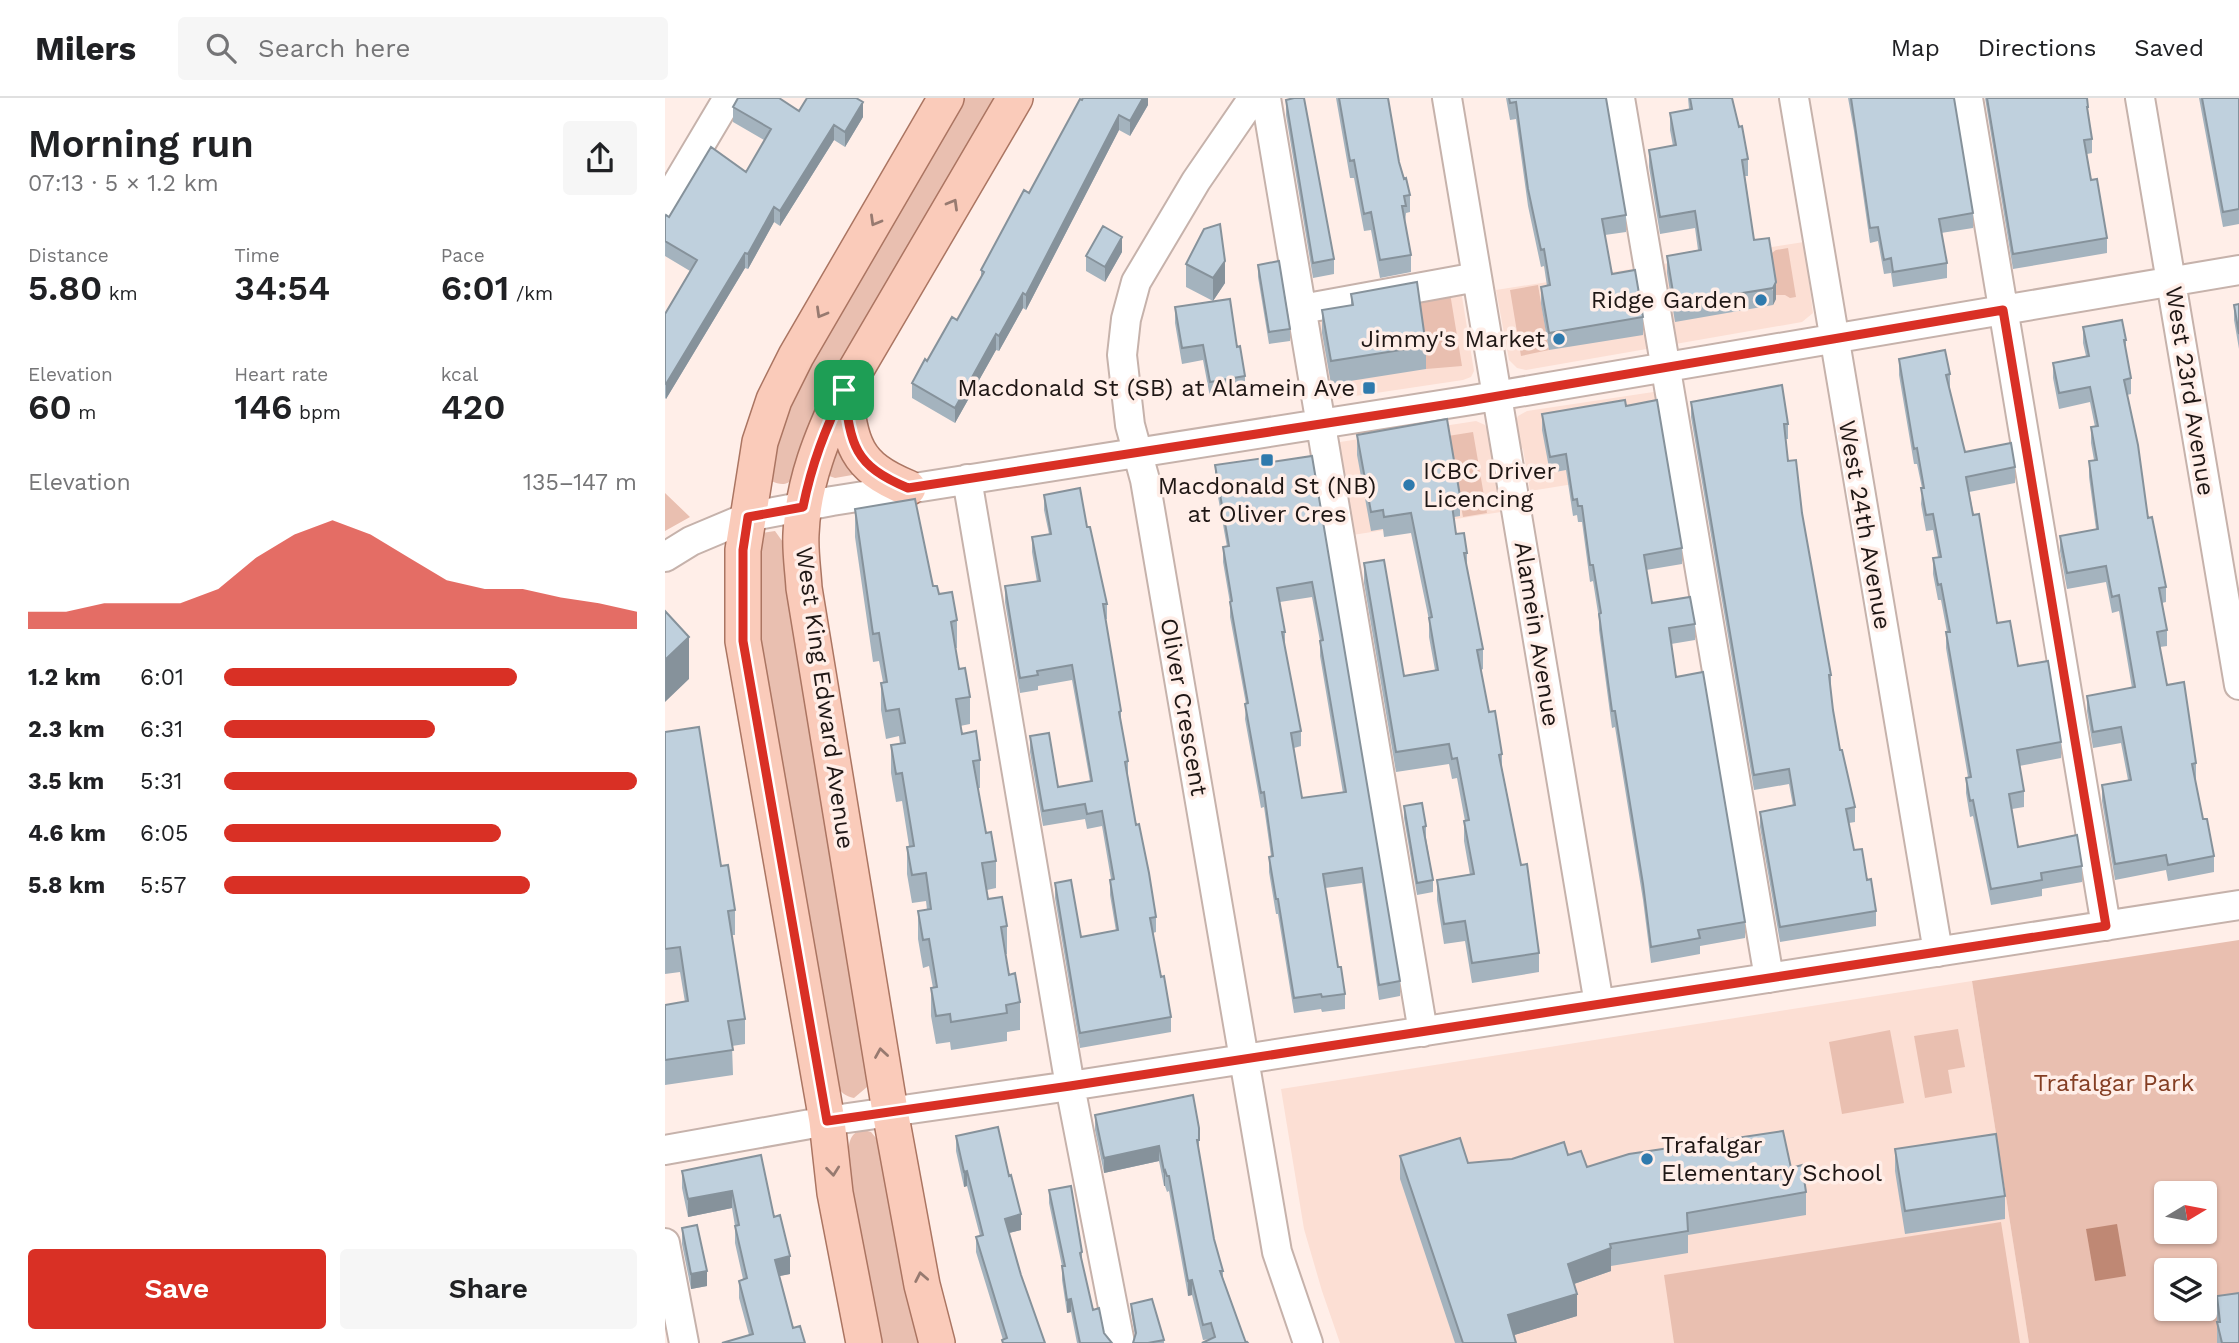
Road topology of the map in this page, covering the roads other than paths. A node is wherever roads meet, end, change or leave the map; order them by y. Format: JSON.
{"nodes":[{"id":1,"x":728,"y":98,"type":"edge"},
{"id":2,"x":946,"y":98,"type":"edge"},
{"id":3,"x":1015,"y":98,"type":"edge"},
{"id":4,"x":1253,"y":98,"type":"edge"},
{"id":5,"x":1266,"y":98,"type":"edge"},
{"id":6,"x":1447,"y":98,"type":"edge"},
{"id":7,"x":1620,"y":98,"type":"edge"},
{"id":8,"x":1794,"y":98,"type":"edge"},
{"id":9,"x":1968,"y":98,"type":"edge"},
{"id":10,"x":2140,"y":98,"type":"edge"},
{"id":11,"x":665,"y":204,"type":"edge"},
{"id":12,"x":2239,"y":270,"type":"edge"},
{"id":13,"x":1477,"y":277,"type":"junction"},
{"id":14,"x":2171,"y":281,"type":"junction"},
{"id":15,"x":1302,"y":309,"type":"junction"},
{"id":16,"x":2003,"y":310,"type":"junction"},
{"id":17,"x":1834,"y":339,"type":"junction"},
{"id":18,"x":1666,"y":366,"type":"junction"},
{"id":19,"x":844,"y":390,"type":"junction"},
{"id":20,"x":1497,"y":396,"type":"junction"},
{"id":21,"x":1322,"y":424,"type":"junction"},
{"id":22,"x":1138,"y":452,"type":"junction"},
{"id":23,"x":967,"y":479,"type":"junction"},
{"id":24,"x":908,"y":488,"type":"junction"},
{"id":25,"x":803,"y":507,"type":"junction"},
{"id":26,"x":748,"y":517,"type":"junction"},
{"id":27,"x":665,"y":557,"type":"edge"},
{"id":28,"x":2239,"y":685,"type":"edge"},
{"id":29,"x":2239,"y":905,"type":"edge"},
{"id":30,"x":2106,"y":926,"type":"junction"},
{"id":31,"x":1938,"y":952,"type":"junction"},
{"id":32,"x":1769,"y":978,"type":"junction"},
{"id":33,"x":1599,"y":1004,"type":"junction"},
{"id":34,"x":1423,"y":1032,"type":"junction"},
{"id":35,"x":1243,"y":1059,"type":"junction"},
{"id":36,"x":1070,"y":1086,"type":"junction"},
{"id":37,"x":890,"y":1111,"type":"junction"},
{"id":38,"x":827,"y":1121,"type":"junction"},
{"id":39,"x":665,"y":1150,"type":"edge"},
{"id":40,"x":665,"y":1242,"type":"edge"},
{"id":41,"x":684,"y":1343,"type":"edge"},
{"id":42,"x":864,"y":1343,"type":"edge"},
{"id":43,"x":937,"y":1343,"type":"edge"},
{"id":44,"x":1120,"y":1343,"type":"edge"},
{"id":45,"x":1308,"y":1343,"type":"edge"}],
"edges":[{"from":1,"to":11,"type":"street"},
{"from":2,"to":26,"type":"main road","one_way":true},
{"from":19,"to":3,"type":"main road","name":"West King Edward Avenue","one_way":true},
{"from":4,"to":22,"type":"street","name":"Oliver Crescent"},
{"from":5,"to":15,"type":"street"},
{"from":6,"to":13,"type":"street","name":"Alamein Avenue"},
{"from":7,"to":18,"type":"street"},
{"from":8,"to":17,"type":"street","name":"West 24th Avenue"},
{"from":9,"to":16,"type":"street"},
{"from":10,"to":14,"type":"street","name":"West 23rd Avenue"},
{"from":12,"to":14,"type":"street"},
{"from":13,"to":15,"type":"street"},
{"from":13,"to":20,"type":"street","name":"Alamein Avenue"},
{"from":14,"to":16,"type":"street"},
{"from":14,"to":28,"type":"street","name":"West 23rd Avenue"},
{"from":15,"to":21,"type":"street"},
{"from":16,"to":17,"type":"street"},
{"from":16,"to":30,"type":"street"},
{"from":17,"to":18,"type":"street"},
{"from":17,"to":31,"type":"street","name":"West 24th Avenue"},
{"from":18,"to":20,"type":"street"},
{"from":18,"to":32,"type":"street"},
{"from":19,"to":24,"type":"main road"},
{"from":19,"to":25,"type":"main road","name":"West King Edward Avenue"},
{"from":20,"to":21,"type":"street"},
{"from":20,"to":33,"type":"street","name":"Alamein Avenue"},
{"from":21,"to":22,"type":"street"},
{"from":21,"to":34,"type":"street"},
{"from":22,"to":23,"type":"street"},
{"from":22,"to":35,"type":"street","name":"Oliver Crescent"},
{"from":23,"to":24,"type":"street"},
{"from":23,"to":36,"type":"street"},
{"from":24,"to":25,"type":"street"},
{"from":25,"to":26,"type":"street"},
{"from":37,"to":25,"type":"main road","name":"West King Edward Avenue","one_way":true},
{"from":26,"to":27,"type":"street"},
{"from":26,"to":38,"type":"main road"},
{"from":29,"to":30,"type":"street"},
{"from":30,"to":31,"type":"street"},
{"from":31,"to":32,"type":"street"},
{"from":32,"to":33,"type":"street"},
{"from":33,"to":34,"type":"street"},
{"from":34,"to":35,"type":"street"},
{"from":35,"to":36,"type":"street"},
{"from":35,"to":45,"type":"street","name":"Oliver Crescent"},
{"from":36,"to":37,"type":"street"},
{"from":36,"to":44,"type":"street"},
{"from":37,"to":38,"type":"street"},
{"from":43,"to":37,"type":"main road","name":"West King Edward Avenue","one_way":true},
{"from":38,"to":39,"type":"street"},
{"from":38,"to":42,"type":"main road","one_way":true},
{"from":40,"to":41,"type":"street"}]}
